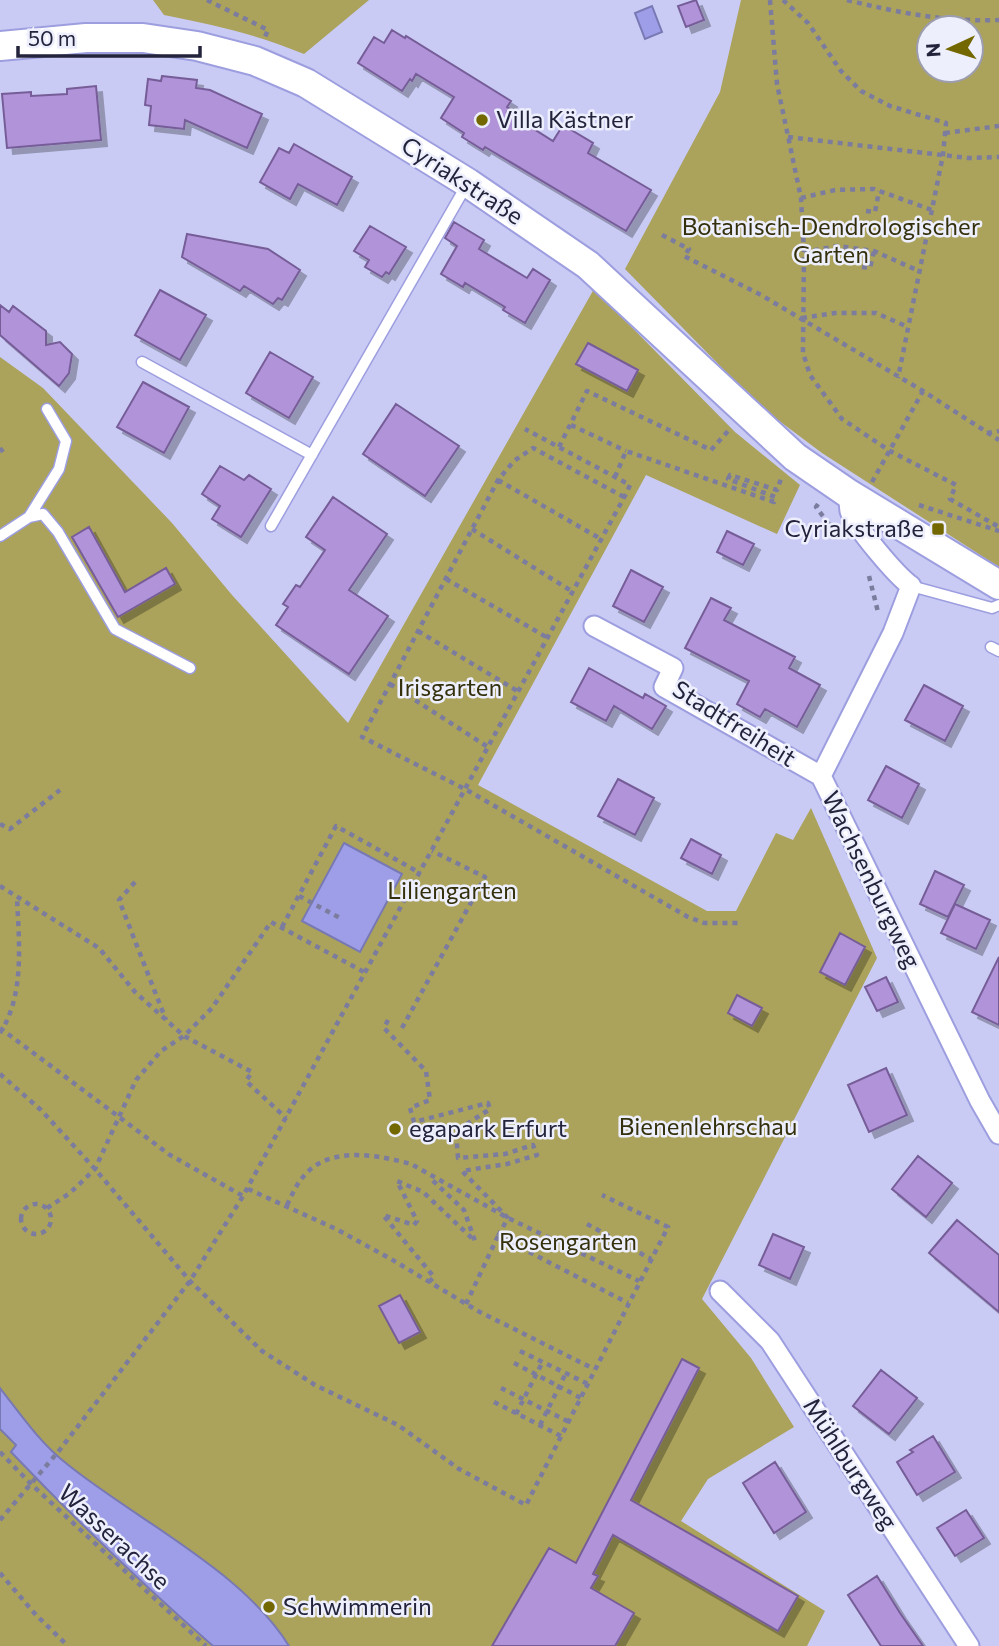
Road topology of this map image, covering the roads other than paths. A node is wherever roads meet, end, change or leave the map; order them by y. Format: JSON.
{"nodes":[{"id":1,"x":0,"y":46,"type":"edge"},
{"id":2,"x":468,"y":183,"type":"junction"},
{"id":3,"x":142,"y":362,"type":"dead end"},
{"id":4,"x":47,"y":410,"type":"dead end"},
{"id":5,"x":312,"y":455,"type":"junction"},
{"id":6,"x":859,"y":491,"type":"junction"},
{"id":7,"x":29,"y":517,"type":"junction"},
{"id":8,"x":271,"y":526,"type":"dead end"},
{"id":9,"x":0,"y":536,"type":"edge"},
{"id":10,"x":911,"y":586,"type":"junction"},
{"id":11,"x":999,"y":586,"type":"edge"},
{"id":12,"x":999,"y":605,"type":"edge"},
{"id":13,"x":594,"y":626,"type":"dead end"},
{"id":14,"x":190,"y":668,"type":"dead end"},
{"id":15,"x":821,"y":776,"type":"junction"},
{"id":16,"x":999,"y":1134,"type":"edge"},
{"id":17,"x":720,"y":1291,"type":"dead end"},
{"id":18,"x":969,"y":1646,"type":"edge"}],
"edges":[{"from":1,"to":2,"type":"street","name":"Cyriakstraße"},
{"from":2,"to":5,"type":"lane"},
{"from":2,"to":6,"type":"street","name":"Cyriakstraße"},
{"from":3,"to":5,"type":"lane"},
{"from":4,"to":7,"type":"lane"},
{"from":5,"to":8,"type":"lane"},
{"from":6,"to":10,"type":"street"},
{"from":6,"to":11,"type":"street","name":"Cyriakstraße"},
{"from":7,"to":9,"type":"lane"},
{"from":7,"to":14,"type":"lane"},
{"from":10,"to":12,"type":"lane"},
{"from":10,"to":15,"type":"street","name":"Wachsenburgweg"},
{"from":13,"to":15,"type":"street","name":"Stadtfreiheit"},
{"from":15,"to":16,"type":"street","name":"Wachsenburgweg"},
{"from":17,"to":18,"type":"street","name":"Mühlburgweg"}]}
